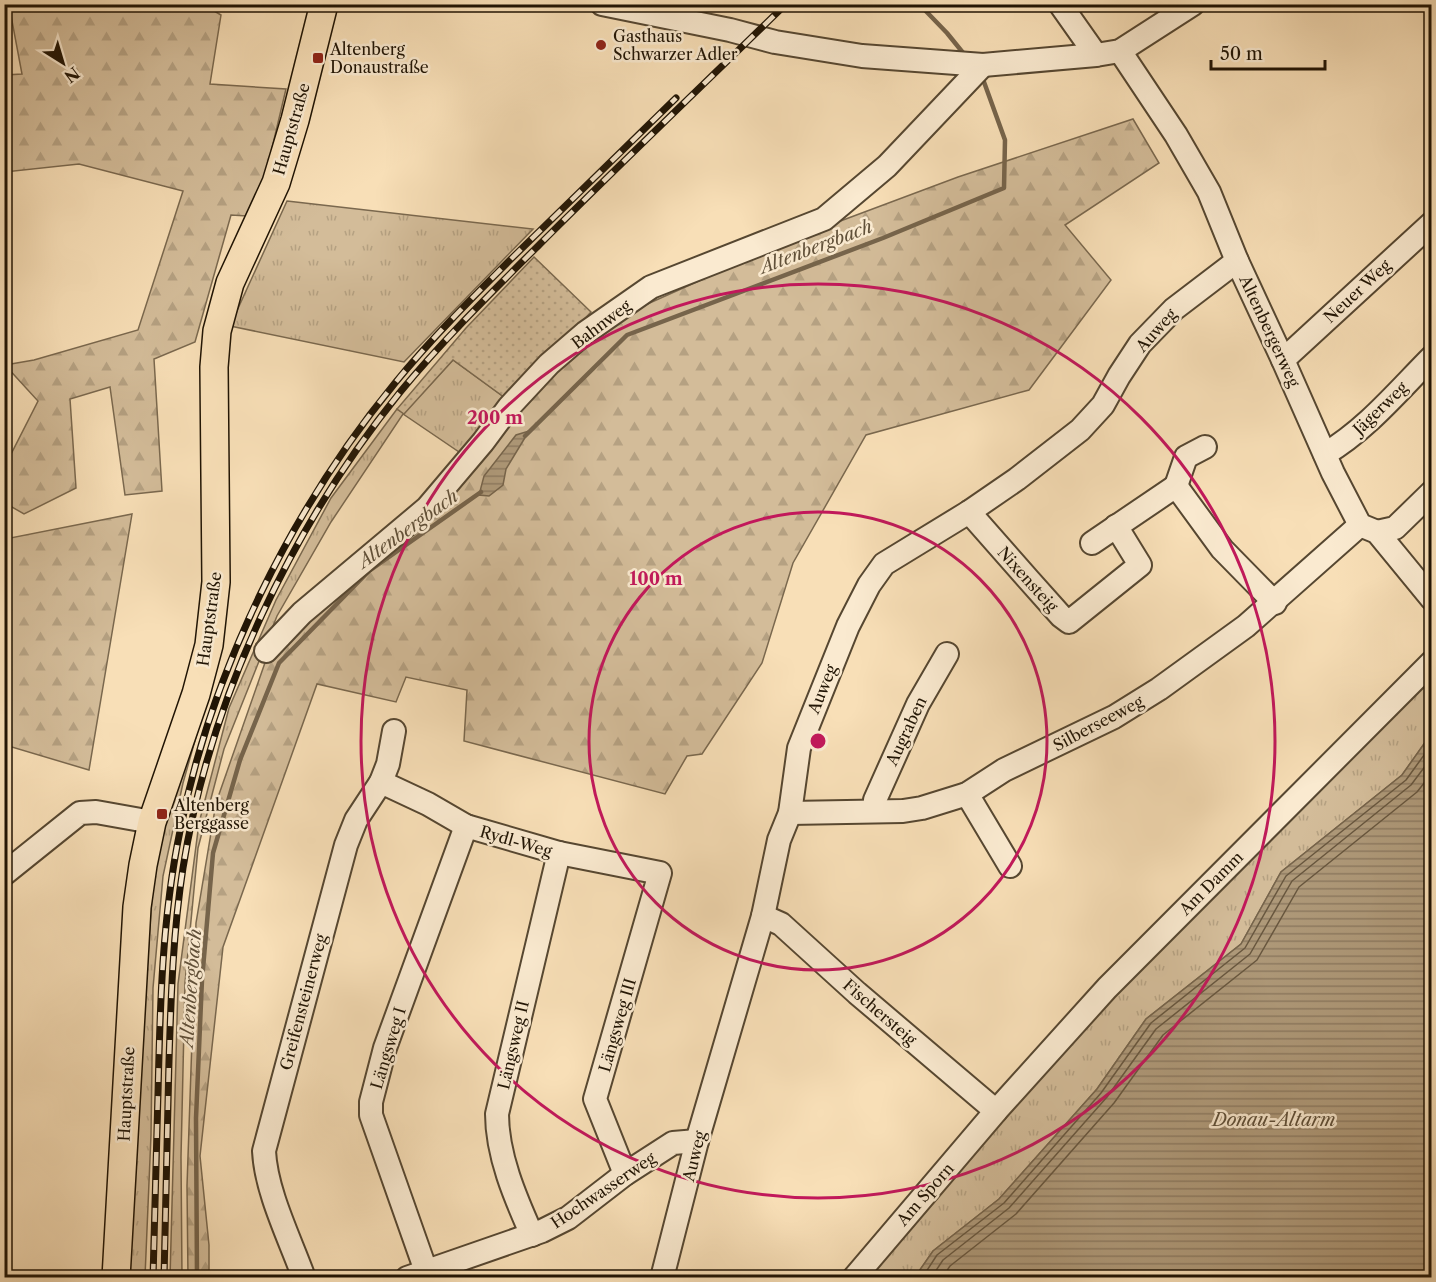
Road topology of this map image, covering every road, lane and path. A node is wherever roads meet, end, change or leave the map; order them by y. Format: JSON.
{"nodes":[{"id":1,"x":324,"y":4,"type":"edge"},
{"id":2,"x":602,"y":4,"type":"edge"},
{"id":3,"x":1060,"y":4,"type":"edge"},
{"id":4,"x":1193,"y":4,"type":"edge"},
{"id":5,"x":1120,"y":51,"type":"junction"},
{"id":6,"x":1096,"y":55,"type":"junction"},
{"id":7,"x":983,"y":65,"type":"junction"},
{"id":8,"x":1431,"y":223,"type":"edge"},
{"id":9,"x":1237,"y":261,"type":"junction"},
{"id":10,"x":1431,"y":357,"type":"edge"},
{"id":11,"x":1283,"y":360,"type":"junction"},
{"id":12,"x":1205,"y":447,"type":"dead end"},
{"id":13,"x":1325,"y":454,"type":"junction"},
{"id":14,"x":1176,"y":486,"type":"junction"},
{"id":15,"x":1431,"y":492,"type":"edge"},
{"id":16,"x":969,"y":512,"type":"junction"},
{"id":17,"x":1116,"y":526,"type":"junction"},
{"id":18,"x":1368,"y":528,"type":"junction"},
{"id":19,"x":1092,"y":543,"type":"dead end"},
{"id":20,"x":1431,"y":599,"type":"edge"},
{"id":21,"x":1275,"y":603,"type":"junction"},
{"id":22,"x":266,"y":651,"type":"dead end"},
{"id":23,"x":946,"y":654,"type":"dead end"},
{"id":24,"x":1431,"y":662,"type":"edge"},
{"id":25,"x":394,"y":731,"type":"dead end"},
{"id":26,"x":381,"y":782,"type":"junction"},
{"id":27,"x":967,"y":794,"type":"junction"},
{"id":28,"x":874,"y":811,"type":"junction"},
{"id":29,"x":790,"y":813,"type":"junction"},
{"id":30,"x":152,"y":822,"type":"junction"},
{"id":31,"x":466,"y":826,"type":"junction"},
{"id":32,"x":559,"y":853,"type":"junction"},
{"id":33,"x":1010,"y":866,"type":"dead end"},
{"id":34,"x":660,"y":873,"type":"joint"},
{"id":35,"x":4,"y":874,"type":"edge"},
{"id":36,"x":763,"y":916,"type":"junction"},
{"id":37,"x":996,"y":1111,"type":"junction"},
{"id":38,"x":697,"y":1141,"type":"junction"},
{"id":39,"x":625,"y":1174,"type":"junction"},
{"id":40,"x":532,"y":1235,"type":"junction"},
{"id":41,"x":416,"y":1274,"type":"edge"},
{"id":42,"x":116,"y":1278,"type":"edge"},
{"id":43,"x":304,"y":1278,"type":"edge"},
{"id":44,"x":662,"y":1278,"type":"edge"},
{"id":45,"x":854,"y":1278,"type":"edge"}],
"edges":[{"from":1,"to":30,"type":"main road","name":"Hauptstraße"},
{"from":2,"to":7,"type":"street"},
{"from":3,"to":6,"type":"street"},
{"from":4,"to":5,"type":"street"},
{"from":5,"to":6,"type":"street"},
{"from":5,"to":9,"type":"street","name":"Altenbergerweg"},
{"from":6,"to":7,"type":"street"},
{"from":7,"to":22,"type":"street","name":"Bahnweg"},
{"from":8,"to":11,"type":"street","name":"Neuer Weg"},
{"from":9,"to":11,"type":"street","name":"Altenbergerweg"},
{"from":9,"to":16,"type":"street","name":"Auweg"},
{"from":10,"to":13,"type":"street","name":"Jägerweg"},
{"from":11,"to":13,"type":"street","name":"Altenbergerweg"},
{"from":12,"to":14,"type":"street"},
{"from":13,"to":18,"type":"street","name":"Altenbergerweg"},
{"from":14,"to":17,"type":"street"},
{"from":14,"to":21,"type":"street"},
{"from":15,"to":18,"type":"street","name":"Silberseeweg"},
{"from":16,"to":17,"type":"street","name":"Nixensteig"},
{"from":16,"to":29,"type":"street","name":"Auweg"},
{"from":17,"to":19,"type":"street"},
{"from":18,"to":20,"type":"street","name":"Altenbergerweg"},
{"from":18,"to":21,"type":"street","name":"Silberseeweg"},
{"from":21,"to":27,"type":"street","name":"Silberseeweg"},
{"from":23,"to":28,"type":"street","name":"Augraben"},
{"from":24,"to":37,"type":"street","name":"Am Damm"},
{"from":25,"to":26,"type":"street","name":"Greifensteinerweg"},
{"from":26,"to":31,"type":"street","name":"Rydl-Weg"},
{"from":26,"to":43,"type":"street","name":"Greifensteinerweg"},
{"from":27,"to":28,"type":"street","name":"Silberseeweg"},
{"from":27,"to":33,"type":"street"},
{"from":28,"to":29,"type":"street","name":"Silberseeweg"},
{"from":29,"to":36,"type":"street","name":"Auweg"},
{"from":30,"to":35,"type":"street"},
{"from":30,"to":42,"type":"main road","name":"Hauptstraße"},
{"from":31,"to":32,"type":"street","name":"Rydl-Weg"},
{"from":31,"to":41,"type":"street","name":"Längsweg I"},
{"from":32,"to":34,"type":"street","name":"Rydl-Weg"},
{"from":32,"to":40,"type":"street","name":"Längsweg II"},
{"from":34,"to":39,"type":"street","name":"Längsweg III"},
{"from":36,"to":37,"type":"street","name":"Fischersteig"},
{"from":36,"to":38,"type":"street","name":"Auweg"},
{"from":37,"to":45,"type":"street","name":"Am Sporn"},
{"from":38,"to":39,"type":"street","name":"Hochwasserweg"},
{"from":38,"to":44,"type":"street","name":"Auweg"},
{"from":39,"to":40,"type":"street","name":"Hochwasserweg"},
{"from":40,"to":41,"type":"street","name":"Hochwasserweg"}]}
